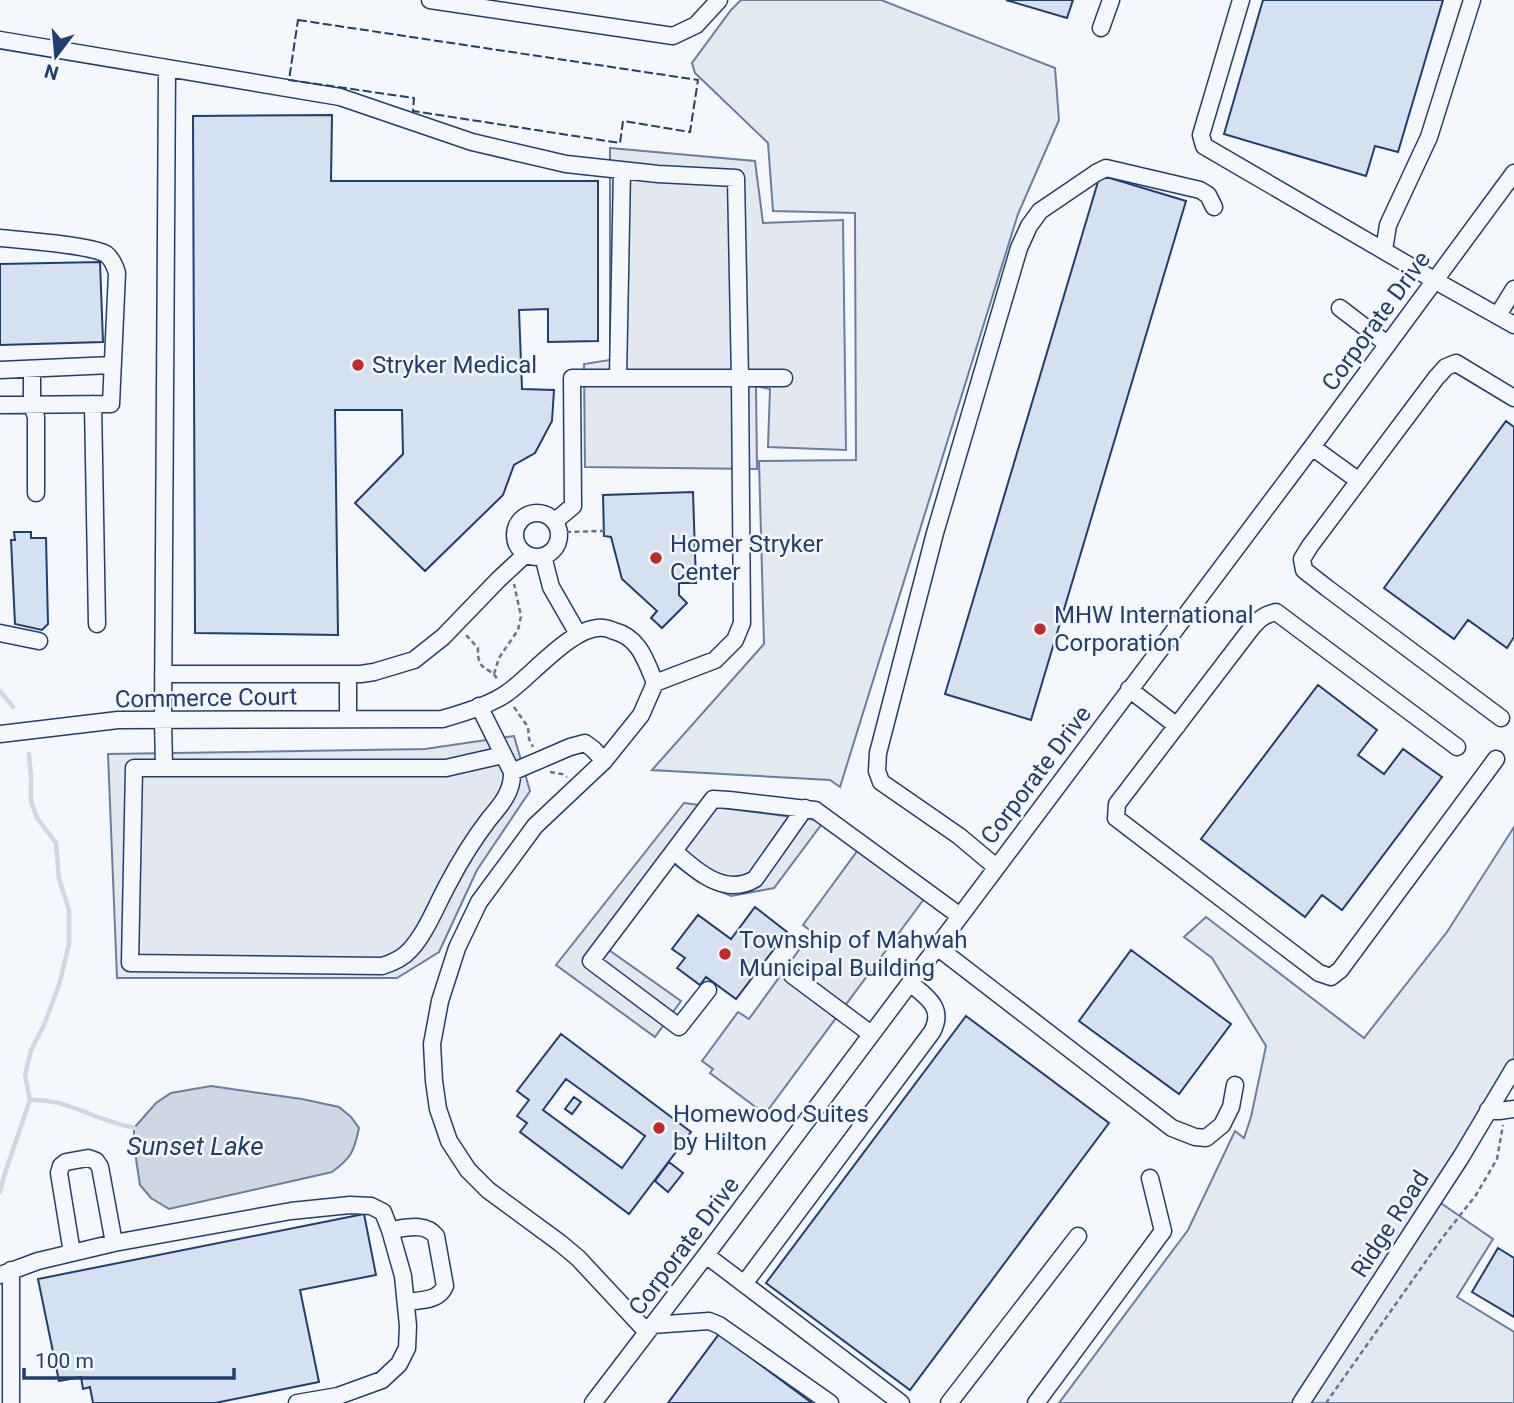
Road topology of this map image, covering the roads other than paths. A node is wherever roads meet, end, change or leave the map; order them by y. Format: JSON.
{"nodes":[{"id":1,"x":430,"y":0,"type":"edge"},
{"id":2,"x":719,"y":0,"type":"edge"},
{"id":3,"x":1111,"y":0,"type":"edge"},
{"id":4,"x":1241,"y":0,"type":"edge"},
{"id":5,"x":1472,"y":0,"type":"edge"},
{"id":6,"x":1101,"y":27,"type":"dead end"},
{"id":7,"x":0,"y":40,"type":"edge"},
{"id":8,"x":167,"y":68,"type":"junction"},
{"id":9,"x":622,"y":170,"type":"junction"},
{"id":10,"x":1514,"y":173,"type":"edge"},
{"id":11,"x":1214,"y":207,"type":"dead end"},
{"id":12,"x":0,"y":238,"type":"edge"},
{"id":13,"x":1384,"y":250,"type":"junction"},
{"id":14,"x":1434,"y":280,"type":"junction"},
{"id":15,"x":1514,"y":289,"type":"edge"},
{"id":16,"x":1340,"y":308,"type":"dead end"},
{"id":17,"x":1498,"y":316,"type":"junction"},
{"id":18,"x":1514,"y":325,"type":"edge"},
{"id":19,"x":1387,"y":344,"type":"junction"},
{"id":20,"x":112,"y":365,"type":"junction"},
{"id":21,"x":32,"y":369,"type":"junction"},
{"id":22,"x":0,"y":370,"type":"edge"},
{"id":23,"x":618,"y":378,"type":"junction"},
{"id":24,"x":784,"y":378,"type":"dead end"},
{"id":25,"x":740,"y":379,"type":"junction"},
{"id":26,"x":1514,"y":398,"type":"edge"},
{"id":27,"x":93,"y":404,"type":"junction"},
{"id":28,"x":0,"y":405,"type":"edge"},
{"id":29,"x":32,"y":405,"type":"junction"},
{"id":30,"x":1312,"y":447,"type":"junction"},
{"id":31,"x":1359,"y":481,"type":"junction"},
{"id":32,"x":36,"y":494,"type":"dead end"},
{"id":33,"x":557,"y":527,"type":"junction"},
{"id":34,"x":526,"y":554,"type":"junction"},
{"id":35,"x":543,"y":556,"type":"junction"},
{"id":36,"x":97,"y":624,"type":"dead end"},
{"id":37,"x":0,"y":633,"type":"edge"},
{"id":38,"x":578,"y":634,"type":"junction"},
{"id":39,"x":39,"y":641,"type":"dead end"},
{"id":40,"x":163,"y":674,"type":"junction"},
{"id":41,"x":348,"y":674,"type":"junction"},
{"id":42,"x":655,"y":683,"type":"junction"},
{"id":43,"x":1129,"y":689,"type":"junction"},
{"id":44,"x":479,"y":706,"type":"junction"},
{"id":45,"x":1501,"y":718,"type":"dead end"},
{"id":46,"x":163,"y":719,"type":"junction"},
{"id":47,"x":348,"y":719,"type":"junction"},
{"id":48,"x":1177,"y":726,"type":"junction"},
{"id":49,"x":0,"y":734,"type":"edge"},
{"id":50,"x":1457,"y":747,"type":"dead end"},
{"id":51,"x":503,"y":755,"type":"junction"},
{"id":52,"x":1496,"y":759,"type":"dead end"},
{"id":53,"x":604,"y":761,"type":"junction"},
{"id":54,"x":164,"y":767,"type":"junction"},
{"id":55,"x":512,"y":772,"type":"junction"},
{"id":56,"x":805,"y":808,"type":"junction"},
{"id":57,"x":674,"y":852,"type":"junction"},
{"id":58,"x":996,"y":867,"type":"junction"},
{"id":59,"x":960,"y":916,"type":"junction"},
{"id":60,"x":937,"y":947,"type":"junction"},
{"id":61,"x":792,"y":975,"type":"dead end"},
{"id":62,"x":910,"y":983,"type":"junction"},
{"id":63,"x":708,"y":990,"type":"dead end"},
{"id":64,"x":871,"y":1034,"type":"junction"},
{"id":65,"x":1514,"y":1068,"type":"edge"},
{"id":66,"x":1235,"y":1085,"type":"dead end"},
{"id":67,"x":1502,"y":1110,"type":"edge"},
{"id":68,"x":1150,"y":1178,"type":"dead end"},
{"id":69,"x":390,"y":1230,"type":"junction"},
{"id":70,"x":1078,"y":1236,"type":"dead end"},
{"id":71,"x":114,"y":1243,"type":"junction"},
{"id":72,"x":72,"y":1253,"type":"junction"},
{"id":73,"x":706,"y":1255,"type":"junction"},
{"id":74,"x":6,"y":1272,"type":"edge"},
{"id":75,"x":744,"y":1284,"type":"junction"},
{"id":76,"x":406,"y":1302,"type":"junction"},
{"id":77,"x":650,"y":1329,"type":"junction"},
{"id":78,"x":11,"y":1403,"type":"edge"},
{"id":79,"x":297,"y":1403,"type":"edge"},
{"id":80,"x":593,"y":1403,"type":"edge"},
{"id":81,"x":830,"y":1403,"type":"edge"},
{"id":82,"x":901,"y":1403,"type":"edge"},
{"id":83,"x":949,"y":1403,"type":"edge"},
{"id":84,"x":1036,"y":1403,"type":"edge"},
{"id":85,"x":1301,"y":1403,"type":"edge"}],
"edges":[{"from":1,"to":2,"type":"street"},
{"from":3,"to":6,"type":"street"},
{"from":4,"to":13,"type":"street"},
{"from":5,"to":13,"type":"street"},
{"from":7,"to":8,"type":"street"},
{"from":8,"to":9,"type":"street"},
{"from":8,"to":40,"type":"street"},
{"from":9,"to":23,"type":"street"},
{"from":9,"to":25,"type":"street"},
{"from":10,"to":14,"type":"street","name":"Corporate Drive"},
{"from":11,"to":58,"type":"street"},
{"from":12,"to":20,"type":"street"},
{"from":13,"to":14,"type":"street"},
{"from":14,"to":17,"type":"street"},
{"from":14,"to":19,"type":"street","name":"Corporate Drive"},
{"from":15,"to":17,"type":"street"},
{"from":16,"to":19,"type":"street"},
{"from":17,"to":18,"type":"street"},
{"from":19,"to":30,"type":"street","name":"Corporate Drive"},
{"from":20,"to":21,"type":"street"},
{"from":20,"to":27,"type":"street"},
{"from":21,"to":22,"type":"street"},
{"from":21,"to":29,"type":"street"},
{"from":23,"to":25,"type":"street"},
{"from":23,"to":33,"type":"street"},
{"from":24,"to":25,"type":"street"},
{"from":25,"to":42,"type":"street"},
{"from":26,"to":31,"type":"street"},
{"from":27,"to":29,"type":"street"},
{"from":27,"to":36,"type":"street"},
{"from":28,"to":29,"type":"street"},
{"from":29,"to":32,"type":"street"},
{"from":30,"to":31,"type":"street"},
{"from":30,"to":43,"type":"street","name":"Corporate Drive"},
{"from":31,"to":45,"type":"street"},
{"from":33,"to":34,"type":"street"},
{"from":33,"to":35,"type":"street"},
{"from":34,"to":35,"type":"street"},
{"from":34,"to":41,"type":"street"},
{"from":35,"to":38,"type":"street"},
{"from":37,"to":39,"type":"street"},
{"from":38,"to":42,"type":"street"},
{"from":38,"to":44,"type":"street","name":"Commerce Court"},
{"from":40,"to":41,"type":"street"},
{"from":40,"to":46,"type":"street"},
{"from":41,"to":47,"type":"street"},
{"from":42,"to":53,"type":"street"},
{"from":43,"to":48,"type":"street"},
{"from":43,"to":58,"type":"street","name":"Corporate Drive"},
{"from":44,"to":47,"type":"street","name":"Commerce Court"},
{"from":44,"to":51,"type":"street"},
{"from":46,"to":47,"type":"street","name":"Commerce Court"},
{"from":46,"to":49,"type":"street","name":"Commerce Court"},
{"from":46,"to":54,"type":"street"},
{"from":48,"to":50,"type":"street"},
{"from":48,"to":52,"type":"street"},
{"from":51,"to":54,"type":"street"},
{"from":51,"to":55,"type":"street"},
{"from":53,"to":55,"type":"street"},
{"from":53,"to":77,"type":"street"},
{"from":54,"to":55,"type":"street"},
{"from":56,"to":57,"type":"street"},
{"from":56,"to":57,"type":"street"},
{"from":56,"to":59,"type":"street"},
{"from":57,"to":63,"type":"street"},
{"from":58,"to":59,"type":"street","name":"Corporate Drive"},
{"from":59,"to":60,"type":"street","name":"Corporate Drive"},
{"from":60,"to":62,"type":"street","name":"Corporate Drive"},
{"from":60,"to":66,"type":"street"},
{"from":61,"to":64,"type":"street"},
{"from":62,"to":64,"type":"street","name":"Corporate Drive"},
{"from":62,"to":75,"type":"street"},
{"from":64,"to":73,"type":"street","name":"Corporate Drive"},
{"from":65,"to":67,"type":"street","name":"Ridge Road"},
{"from":67,"to":85,"type":"street","name":"Ridge Road"},
{"from":68,"to":84,"type":"street"},
{"from":69,"to":71,"type":"street"},
{"from":69,"to":76,"type":"street"},
{"from":69,"to":76,"type":"street"},
{"from":70,"to":83,"type":"street"},
{"from":71,"to":72,"type":"street"},
{"from":71,"to":72,"type":"street"},
{"from":72,"to":74,"type":"street"},
{"from":73,"to":75,"type":"street"},
{"from":73,"to":77,"type":"street","name":"Corporate Drive"},
{"from":74,"to":78,"type":"street"},
{"from":75,"to":82,"type":"street"},
{"from":76,"to":79,"type":"street"},
{"from":77,"to":80,"type":"street","name":"Corporate Drive"},
{"from":77,"to":81,"type":"street"}]}
